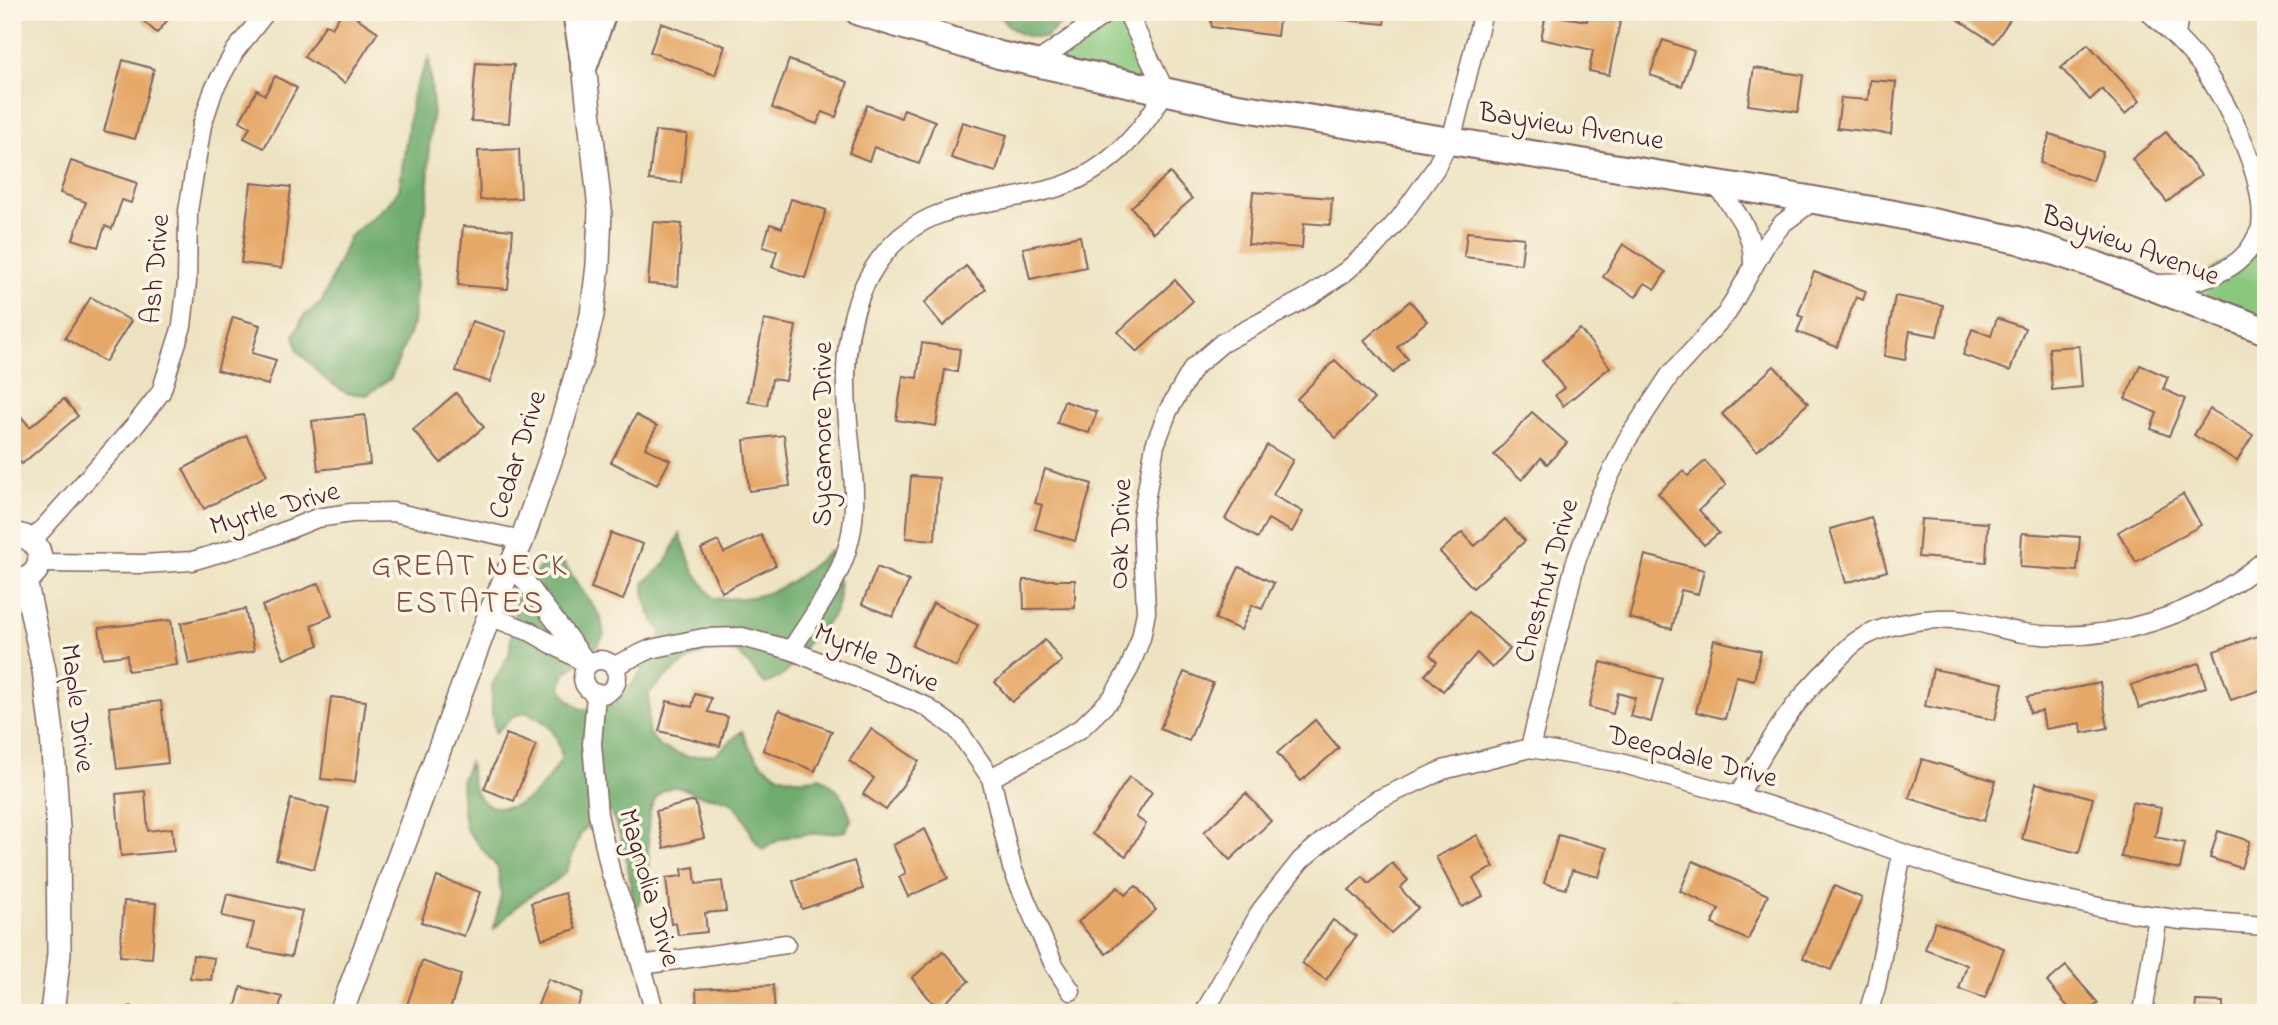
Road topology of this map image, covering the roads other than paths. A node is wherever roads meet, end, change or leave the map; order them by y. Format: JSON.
{"nodes":[{"id":1,"x":266,"y":12,"type":"edge"},
{"id":2,"x":576,"y":12,"type":"edge"},
{"id":3,"x":593,"y":12,"type":"edge"},
{"id":4,"x":603,"y":12,"type":"edge"},
{"id":5,"x":859,"y":12,"type":"edge"},
{"id":6,"x":1108,"y":12,"type":"edge"},
{"id":7,"x":1127,"y":12,"type":"edge"},
{"id":8,"x":1483,"y":12,"type":"edge"},
{"id":9,"x":2148,"y":12,"type":"edge"},
{"id":10,"x":2179,"y":12,"type":"edge"},
{"id":11,"x":2176,"y":37,"type":"junction"},
{"id":12,"x":1036,"y":64,"type":"junction"},
{"id":13,"x":584,"y":65,"type":"junction"},
{"id":14,"x":1165,"y":91,"type":"junction"},
{"id":15,"x":1449,"y":140,"type":"junction"},
{"id":16,"x":1715,"y":184,"type":"junction"},
{"id":17,"x":1814,"y":200,"type":"junction"},
{"id":18,"x":2261,"y":229,"type":"junction"},
{"id":19,"x":2266,"y":249,"type":"edge"},
{"id":20,"x":1753,"y":265,"type":"junction"},
{"id":21,"x":2146,"y":284,"type":"junction"},
{"id":22,"x":2266,"y":331,"type":"edge"},
{"id":23,"x":22,"y":538,"type":"edge"},
{"id":24,"x":522,"y":540,"type":"junction"},
{"id":25,"x":2266,"y":559,"type":"edge"},
{"id":26,"x":512,"y":564,"type":"junction"},
{"id":27,"x":26,"y":574,"type":"edge"},
{"id":28,"x":489,"y":616,"type":"junction"},
{"id":29,"x":791,"y":650,"type":"junction"},
{"id":30,"x":587,"y":664,"type":"junction"},
{"id":31,"x":614,"y":666,"type":"junction"},
{"id":32,"x":596,"y":694,"type":"junction"},
{"id":33,"x":1530,"y":748,"type":"junction"},
{"id":34,"x":991,"y":779,"type":"junction"},
{"id":35,"x":1738,"y":796,"type":"junction"},
{"id":36,"x":1902,"y":853,"type":"junction"},
{"id":37,"x":2158,"y":916,"type":"junction"},
{"id":38,"x":2266,"y":926,"type":"edge"},
{"id":39,"x":786,"y":944,"type":"dead end"},
{"id":40,"x":642,"y":965,"type":"junction"},
{"id":41,"x":1071,"y":991,"type":"dead end"},
{"id":42,"x":52,"y":1013,"type":"edge"},
{"id":43,"x":341,"y":1013,"type":"edge"},
{"id":44,"x":655,"y":1013,"type":"edge"},
{"id":45,"x":1204,"y":1013,"type":"edge"},
{"id":46,"x":1868,"y":1013,"type":"edge"},
{"id":47,"x":2143,"y":1013,"type":"edge"}],
"edges":[{"from":1,"to":23,"type":"street","name":"Ash Drive"},
{"from":2,"to":13,"type":"main road"},
{"from":3,"to":13,"type":"street","name":"Cedar Drive"},
{"from":4,"to":13,"type":"main road"},
{"from":5,"to":12,"type":"main road","name":"Bayview Avenue"},
{"from":6,"to":12,"type":"street"},
{"from":7,"to":14,"type":"street"},
{"from":8,"to":15,"type":"street","name":"Oak Drive"},
{"from":9,"to":11,"type":"street"},
{"from":10,"to":11,"type":"street"},
{"from":11,"to":18,"type":"street"},
{"from":12,"to":14,"type":"main road","name":"Bayview Avenue"},
{"from":13,"to":24,"type":"street","name":"Cedar Drive"},
{"from":14,"to":15,"type":"main road","name":"Bayview Avenue"},
{"from":14,"to":29,"type":"street","name":"Sycamore Drive"},
{"from":15,"to":16,"type":"main road","name":"Bayview Avenue"},
{"from":15,"to":34,"type":"street","name":"Oak Drive"},
{"from":16,"to":17,"type":"main road","name":"Bayview Avenue"},
{"from":16,"to":20,"type":"street"},
{"from":17,"to":20,"type":"street","name":"Chestnut Drive"},
{"from":17,"to":21,"type":"main road","name":"Bayview Avenue"},
{"from":18,"to":19,"type":"street"},
{"from":18,"to":21,"type":"street"},
{"from":20,"to":33,"type":"street","name":"Chestnut Drive"},
{"from":21,"to":22,"type":"main road","name":"Bayview Avenue"},
{"from":23,"to":27,"type":"street","name":"Maple Drive"},
{"from":24,"to":26,"type":"street","name":"Cedar Drive"},
{"from":24,"to":27,"type":"street","name":"Myrtle Drive"},
{"from":25,"to":35,"type":"street"},
{"from":26,"to":28,"type":"street","name":"Cedar Drive"},
{"from":26,"to":30,"type":"street"},
{"from":27,"to":42,"type":"street","name":"Maple Drive"},
{"from":28,"to":30,"type":"street","name":"Myrtle Drive"},
{"from":28,"to":43,"type":"street","name":"Cedar Drive"},
{"from":29,"to":31,"type":"street","name":"Myrtle Drive"},
{"from":29,"to":34,"type":"street","name":"Myrtle Drive"},
{"from":30,"to":31,"type":"street","name":"Myrtle Drive"},
{"from":30,"to":32,"type":"street"},
{"from":31,"to":32,"type":"street"},
{"from":32,"to":40,"type":"street","name":"Magnolia Drive"},
{"from":33,"to":35,"type":"street","name":"Deepdale Drive"},
{"from":33,"to":45,"type":"street","name":"Deepdale Drive"},
{"from":34,"to":41,"type":"street","name":"Myrtle Drive"},
{"from":35,"to":36,"type":"street","name":"Deepdale Drive"},
{"from":36,"to":37,"type":"street","name":"Deepdale Drive"},
{"from":36,"to":46,"type":"street"},
{"from":37,"to":38,"type":"street","name":"Deepdale Drive"},
{"from":37,"to":47,"type":"street"},
{"from":39,"to":40,"type":"street"},
{"from":40,"to":44,"type":"street","name":"Magnolia Drive"}]}
